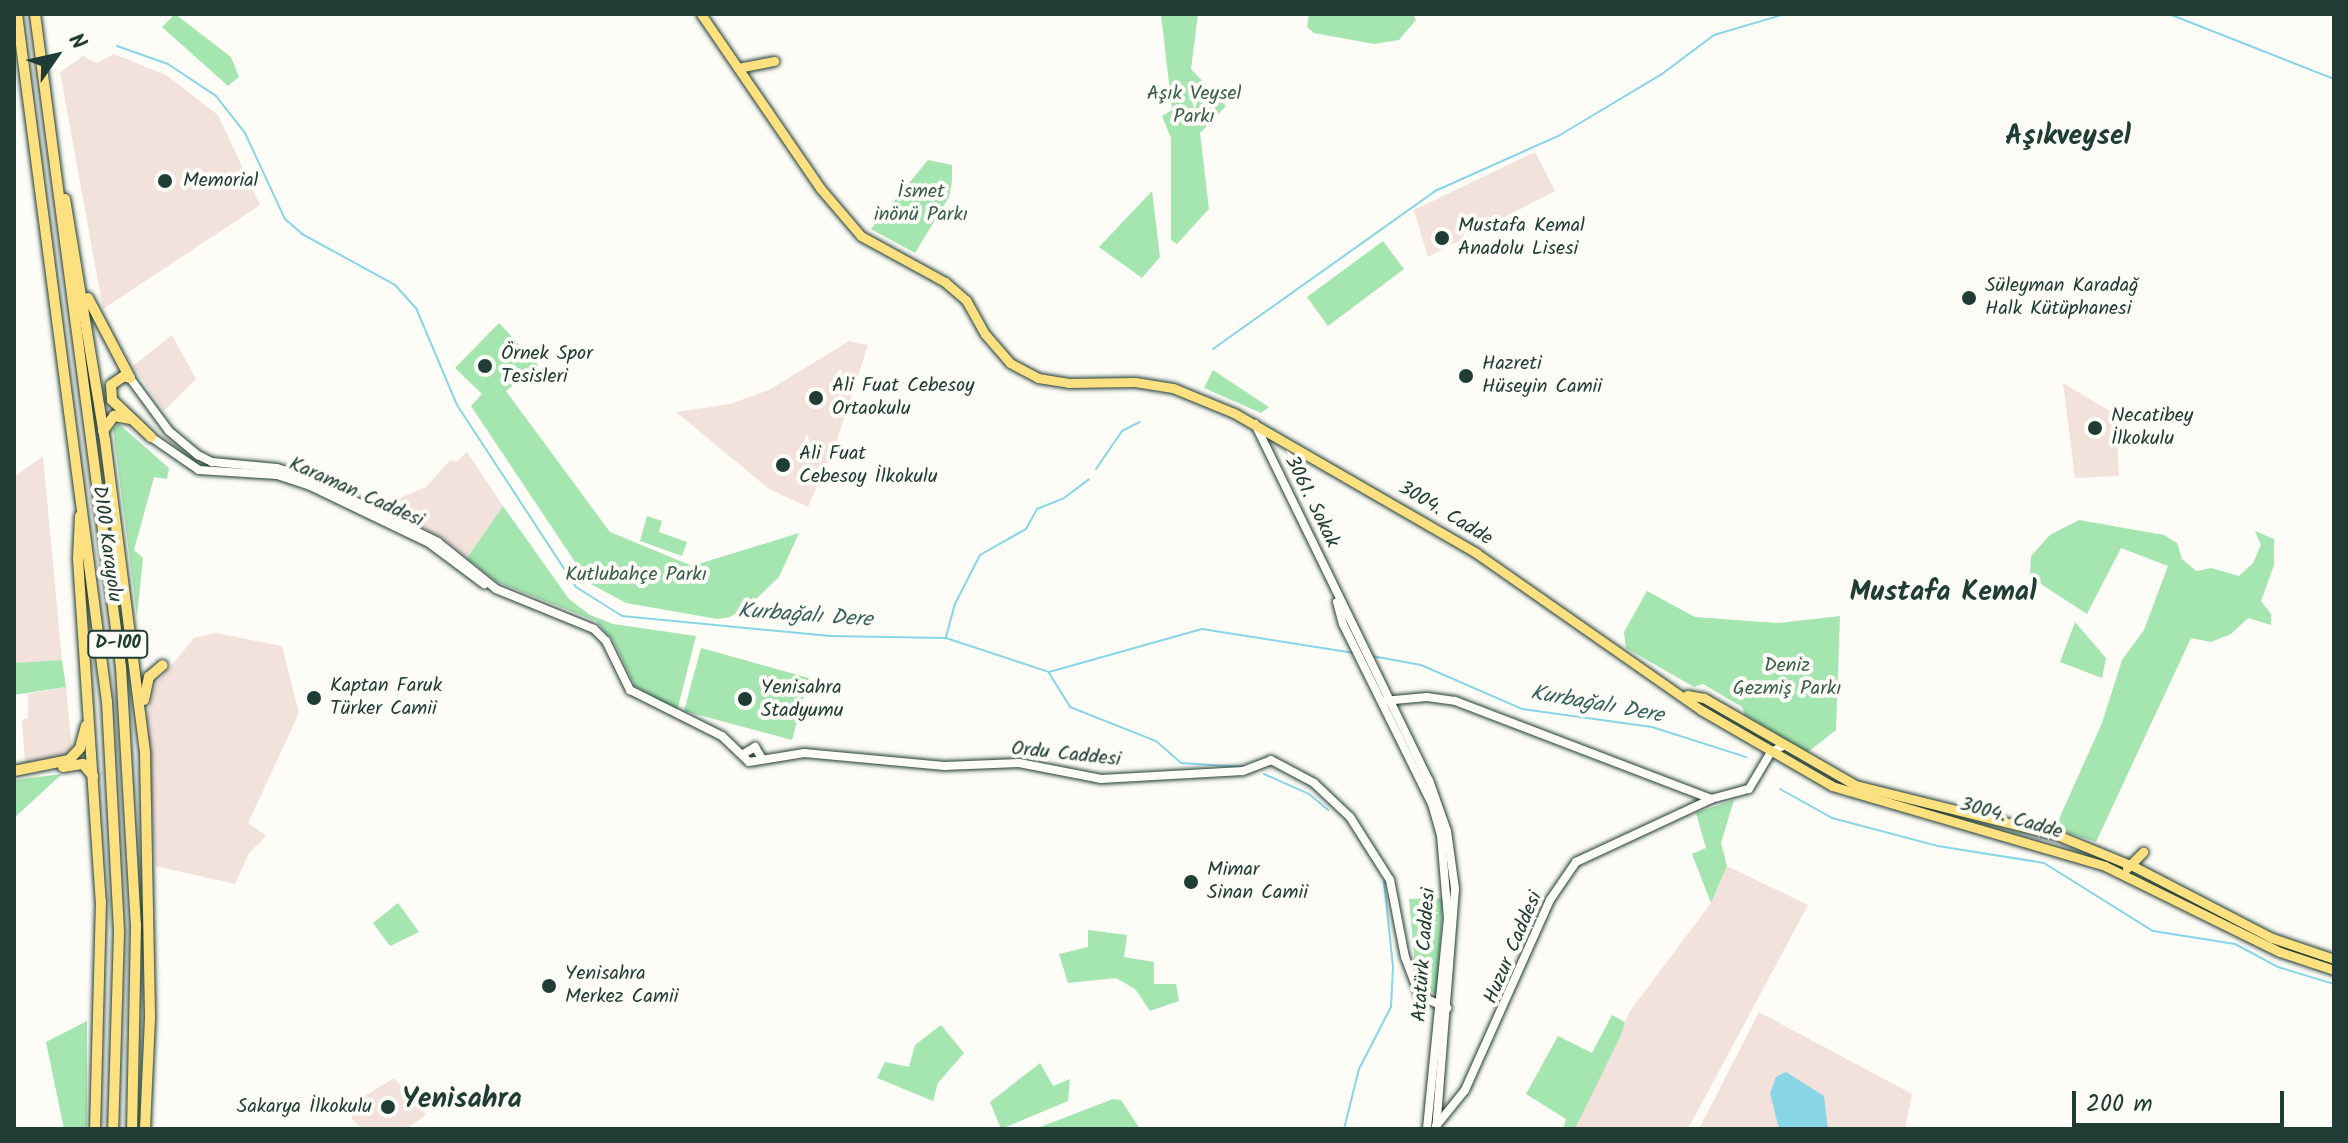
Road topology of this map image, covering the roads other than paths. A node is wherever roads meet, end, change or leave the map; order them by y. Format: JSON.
{"nodes":[{"id":1,"x":17,"y":14,"type":"edge"},
{"id":2,"x":35,"y":14,"type":"edge"},
{"id":3,"x":701,"y":14,"type":"edge"},
{"id":4,"x":774,"y":61,"type":"dead end"},
{"id":5,"x":738,"y":68,"type":"junction"},
{"id":6,"x":55,"y":163,"type":"junction"},
{"id":7,"x":82,"y":285,"type":"junction"},
{"id":8,"x":130,"y":378,"type":"junction"},
{"id":9,"x":1255,"y":423,"type":"junction"},
{"id":10,"x":103,"y":431,"type":"junction"},
{"id":11,"x":151,"y":437,"type":"junction"},
{"id":12,"x":81,"y":490,"type":"junction"},
{"id":13,"x":496,"y":589,"type":"junction"},
{"id":14,"x":1361,"y":654,"type":"joint"},
{"id":15,"x":134,"y":660,"type":"junction"},
{"id":16,"x":136,"y":674,"type":"junction"},
{"id":17,"x":145,"y":689,"type":"junction"},
{"id":18,"x":1685,"y":695,"type":"junction"},
{"id":19,"x":1384,"y":700,"type":"junction"},
{"id":20,"x":89,"y":709,"type":"junction"},
{"id":21,"x":143,"y":732,"type":"junction"},
{"id":22,"x":1783,"y":746,"type":"junction"},
{"id":23,"x":1771,"y":752,"type":"junction"},
{"id":24,"x":51,"y":769,"type":"junction"},
{"id":25,"x":14,"y":773,"type":"edge"},
{"id":26,"x":94,"y":777,"type":"junction"},
{"id":27,"x":1711,"y":799,"type":"junction"},
{"id":28,"x":2143,"y":852,"type":"junction"},
{"id":29,"x":2117,"y":858,"type":"junction"},
{"id":30,"x":2126,"y":867,"type":"junction"},
{"id":31,"x":2152,"y":876,"type":"junction"},
{"id":32,"x":2334,"y":959,"type":"edge"},
{"id":33,"x":2334,"y":970,"type":"edge"},
{"id":34,"x":149,"y":971,"type":"junction"},
{"id":35,"x":1443,"y":1008,"type":"junction"},
{"id":36,"x":1432,"y":1128,"type":"edge"},
{"id":37,"x":93,"y":1129,"type":"edge"},
{"id":38,"x":113,"y":1129,"type":"edge"},
{"id":39,"x":134,"y":1129,"type":"edge"},
{"id":40,"x":145,"y":1129,"type":"edge"}],
"edges":[{"from":1,"to":12,"type":"highway","name":"D100 Karayolu","number":"D-100"},
{"from":2,"to":6,"type":"highway","name":"D100 Karayolu","number":"D-100"},
{"from":3,"to":5,"type":"main road","name":"3004. Cadde"},
{"from":4,"to":5,"type":"main road"},
{"from":5,"to":9,"type":"main road","name":"3004. Cadde"},
{"from":6,"to":7,"type":"highway"},
{"from":6,"to":39,"type":"highway","name":"D100 Karayolu","number":"D-100"},
{"from":7,"to":8,"type":"highway"},
{"from":7,"to":10,"type":"highway"},
{"from":8,"to":11,"type":"highway"},
{"from":8,"to":13,"type":"main road"},
{"from":9,"to":14,"type":"main road","name":"3061. Sokak"},
{"from":9,"to":18,"type":"main road","name":"3004. Cadde"},
{"from":10,"to":11,"type":"highway"},
{"from":10,"to":15,"type":"highway"},
{"from":11,"to":13,"type":"main road","name":"Karaman Caddesi"},
{"from":12,"to":20,"type":"highway"},
{"from":12,"to":38,"type":"highway","name":"D100 Karayolu","number":"D-100"},
{"from":13,"to":35,"type":"main road","name":"Ordu Caddesi"},
{"from":14,"to":19,"type":"main road","name":"Atatürk Caddesi"},
{"from":15,"to":16,"type":"highway"},
{"from":15,"to":17,"type":"highway"},
{"from":16,"to":17,"type":"highway"},
{"from":16,"to":21,"type":"highway"},
{"from":17,"to":21,"type":"highway"},
{"from":18,"to":22,"type":"main road","name":"3004. Cadde"},
{"from":18,"to":23,"type":"main road","name":"3004. Cadde"},
{"from":19,"to":27,"type":"main road"},
{"from":19,"to":35,"type":"main road","name":"Atatürk Caddesi"},
{"from":20,"to":24,"type":"highway"},
{"from":20,"to":26,"type":"highway"},
{"from":21,"to":34,"type":"highway"},
{"from":22,"to":23,"type":"main road"},
{"from":22,"to":29,"type":"main road","name":"3004. Cadde"},
{"from":23,"to":27,"type":"main road","name":"Huzur Caddesi"},
{"from":23,"to":30,"type":"main road","name":"3004. Cadde"},
{"from":24,"to":25,"type":"highway"},
{"from":24,"to":26,"type":"highway"},
{"from":26,"to":37,"type":"highway"},
{"from":27,"to":36,"type":"main road","name":"Huzur Caddesi"},
{"from":28,"to":29,"type":"main road"},
{"from":28,"to":30,"type":"main road"},
{"from":28,"to":31,"type":"main road"},
{"from":29,"to":30,"type":"main road"},
{"from":30,"to":31,"type":"main road"},
{"from":30,"to":33,"type":"main road"},
{"from":31,"to":32,"type":"main road"},
{"from":34,"to":39,"type":"highway"},
{"from":34,"to":40,"type":"highway"},
{"from":35,"to":36,"type":"main road","name":"Atatürk Caddesi"}]}
